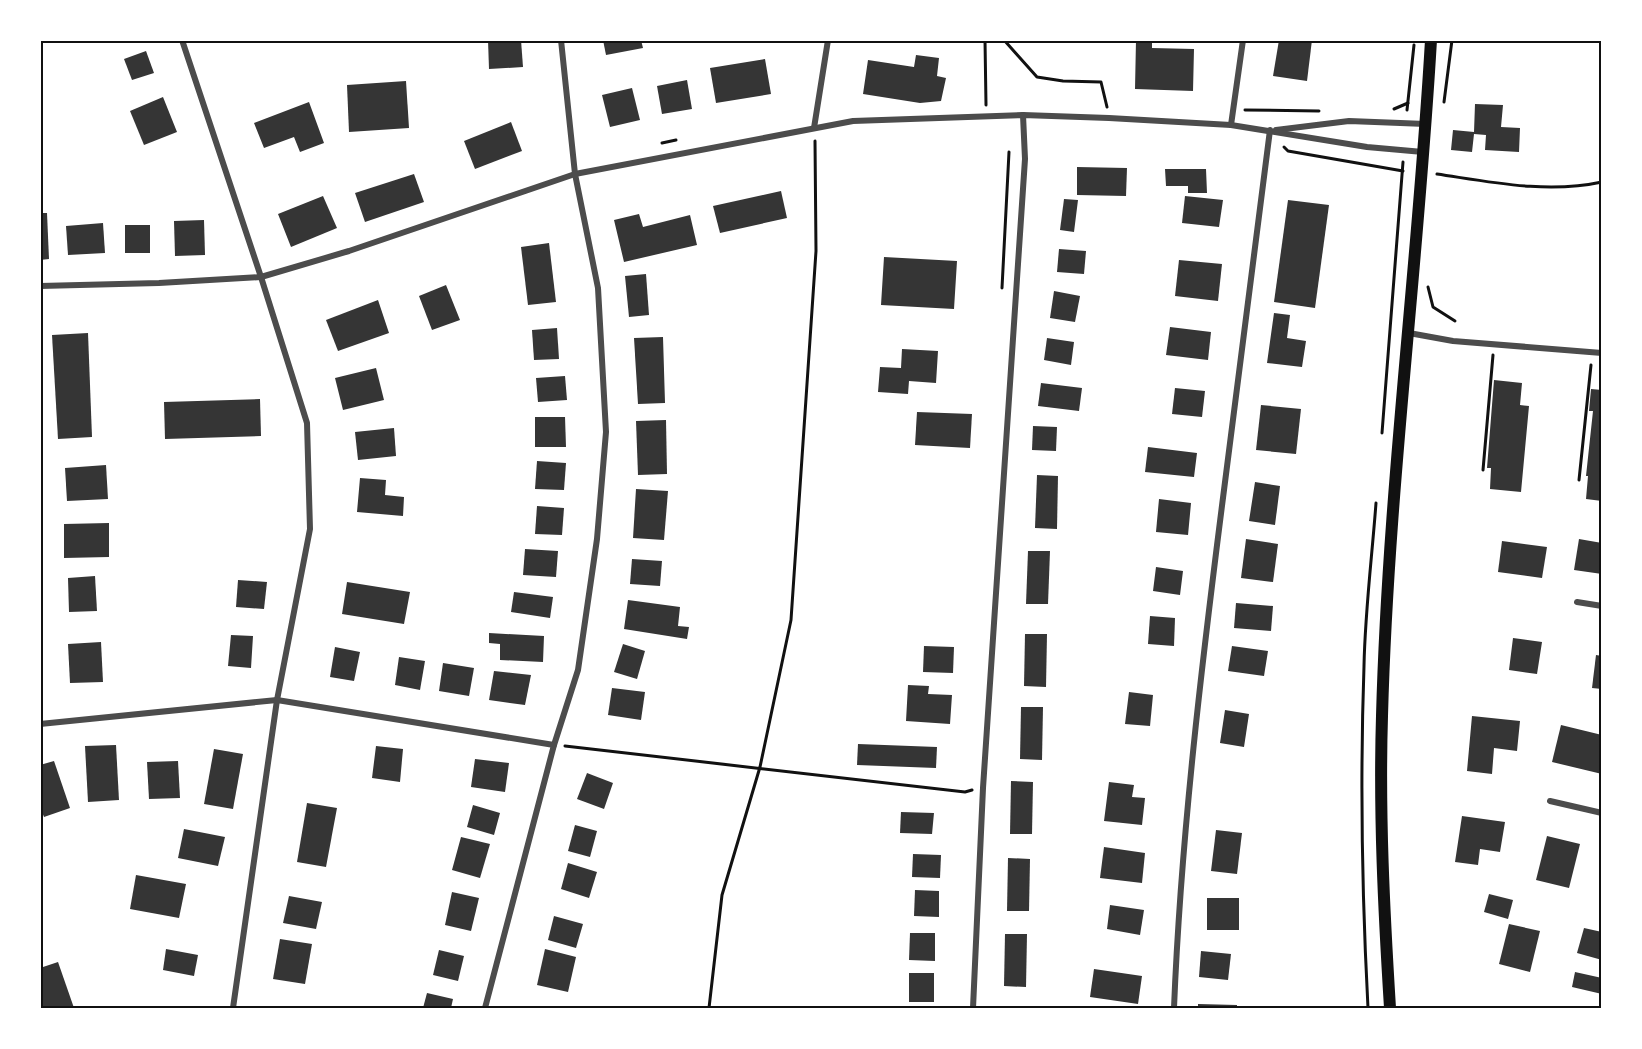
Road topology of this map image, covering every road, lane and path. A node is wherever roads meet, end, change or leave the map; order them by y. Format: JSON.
{"nodes":[{"id":1,"x":182,"y":40,"type":"edge"},
{"id":2,"x":561,"y":40,"type":"edge"},
{"id":3,"x":828,"y":40,"type":"edge"},
{"id":4,"x":985,"y":40,"type":"edge"},
{"id":5,"x":1004,"y":40,"type":"edge"},
{"id":6,"x":1243,"y":40,"type":"edge"},
{"id":7,"x":1431,"y":40,"type":"edge"},
{"id":8,"x":1408,"y":103,"type":"dead end"},
{"id":9,"x":1116,"y":109,"type":"dead end"},
{"id":10,"x":1233,"y":110,"type":"junction"},
{"id":11,"x":1323,"y":111,"type":"dead end"},
{"id":12,"x":1390,"y":111,"type":"dead end"},
{"id":13,"x":986,"y":115,"type":"junction"},
{"id":14,"x":1023,"y":115,"type":"junction"},
{"id":15,"x":1426,"y":124,"type":"junction"},
{"id":16,"x":1231,"y":125,"type":"junction"},
{"id":17,"x":814,"y":128,"type":"junction"},
{"id":18,"x":1270,"y":130,"type":"junction"},
{"id":19,"x":681,"y":140,"type":"dead end"},
{"id":20,"x":659,"y":144,"type":"dead end"},
{"id":21,"x":1424,"y":152,"type":"junction"},
{"id":22,"x":1422,"y":172,"type":"junction"},
{"id":23,"x":575,"y":174,"type":"junction"},
{"id":24,"x":1602,"y":183,"type":"edge"},
{"id":25,"x":261,"y":277,"type":"junction"},
{"id":26,"x":40,"y":286,"type":"edge"},
{"id":27,"x":1408,"y":333,"type":"junction"},
{"id":28,"x":1493,"y":353,"type":"dead end"},
{"id":29,"x":1602,"y":353,"type":"edge"},
{"id":30,"x":1591,"y":364,"type":"dead end"},
{"id":31,"x":1483,"y":470,"type":"dead end"},
{"id":32,"x":1580,"y":480,"type":"dead end"},
{"id":33,"x":1577,"y":602,"type":"dead end"},
{"id":34,"x":1602,"y":606,"type":"edge"},
{"id":35,"x":277,"y":700,"type":"junction"},
{"id":36,"x":40,"y":724,"type":"edge"},
{"id":37,"x":554,"y":745,"type":"junction"},
{"id":38,"x":760,"y":767,"type":"junction"},
{"id":39,"x":983,"y":788,"type":"junction"},
{"id":40,"x":1550,"y":801,"type":"dead end"},
{"id":41,"x":1602,"y":813,"type":"edge"},
{"id":42,"x":233,"y":1008,"type":"edge"},
{"id":43,"x":485,"y":1008,"type":"edge"},
{"id":44,"x":709,"y":1008,"type":"edge"},
{"id":45,"x":973,"y":1008,"type":"edge"},
{"id":46,"x":1174,"y":1008,"type":"edge"},
{"id":47,"x":1390,"y":1008,"type":"edge"}],
"edges":[{"from":1,"to":25,"type":"street"},
{"from":2,"to":23,"type":"street"},
{"from":3,"to":17,"type":"street"},
{"from":4,"to":13,"type":"path"},
{"from":5,"to":9,"type":"path"},
{"from":6,"to":10,"type":"street"},
{"from":7,"to":15,"type":"main road"},
{"from":8,"to":12,"type":"path"},
{"from":10,"to":11,"type":"path"},
{"from":10,"to":16,"type":"street"},
{"from":13,"to":14,"type":"street"},
{"from":13,"to":17,"type":"street"},
{"from":14,"to":16,"type":"street"},
{"from":14,"to":39,"type":"street"},
{"from":15,"to":18,"type":"street"},
{"from":15,"to":21,"type":"main road"},
{"from":16,"to":18,"type":"street"},
{"from":17,"to":23,"type":"street"},
{"from":17,"to":38,"type":"path"},
{"from":18,"to":21,"type":"street"},
{"from":18,"to":22,"type":"path"},
{"from":18,"to":46,"type":"street"},
{"from":19,"to":20,"type":"path"},
{"from":21,"to":22,"type":"main road"},
{"from":22,"to":24,"type":"path"},
{"from":22,"to":27,"type":"main road"},
{"from":23,"to":25,"type":"street"},
{"from":23,"to":37,"type":"street"},
{"from":25,"to":26,"type":"street"},
{"from":25,"to":35,"type":"street"},
{"from":27,"to":29,"type":"street"},
{"from":27,"to":47,"type":"main road"},
{"from":28,"to":31,"type":"path"},
{"from":30,"to":32,"type":"path"},
{"from":33,"to":34,"type":"street"},
{"from":35,"to":36,"type":"street"},
{"from":35,"to":37,"type":"street"},
{"from":35,"to":42,"type":"street"},
{"from":37,"to":38,"type":"path"},
{"from":37,"to":43,"type":"street"},
{"from":38,"to":39,"type":"path"},
{"from":38,"to":44,"type":"path"},
{"from":39,"to":45,"type":"street"},
{"from":40,"to":41,"type":"street"}]}
